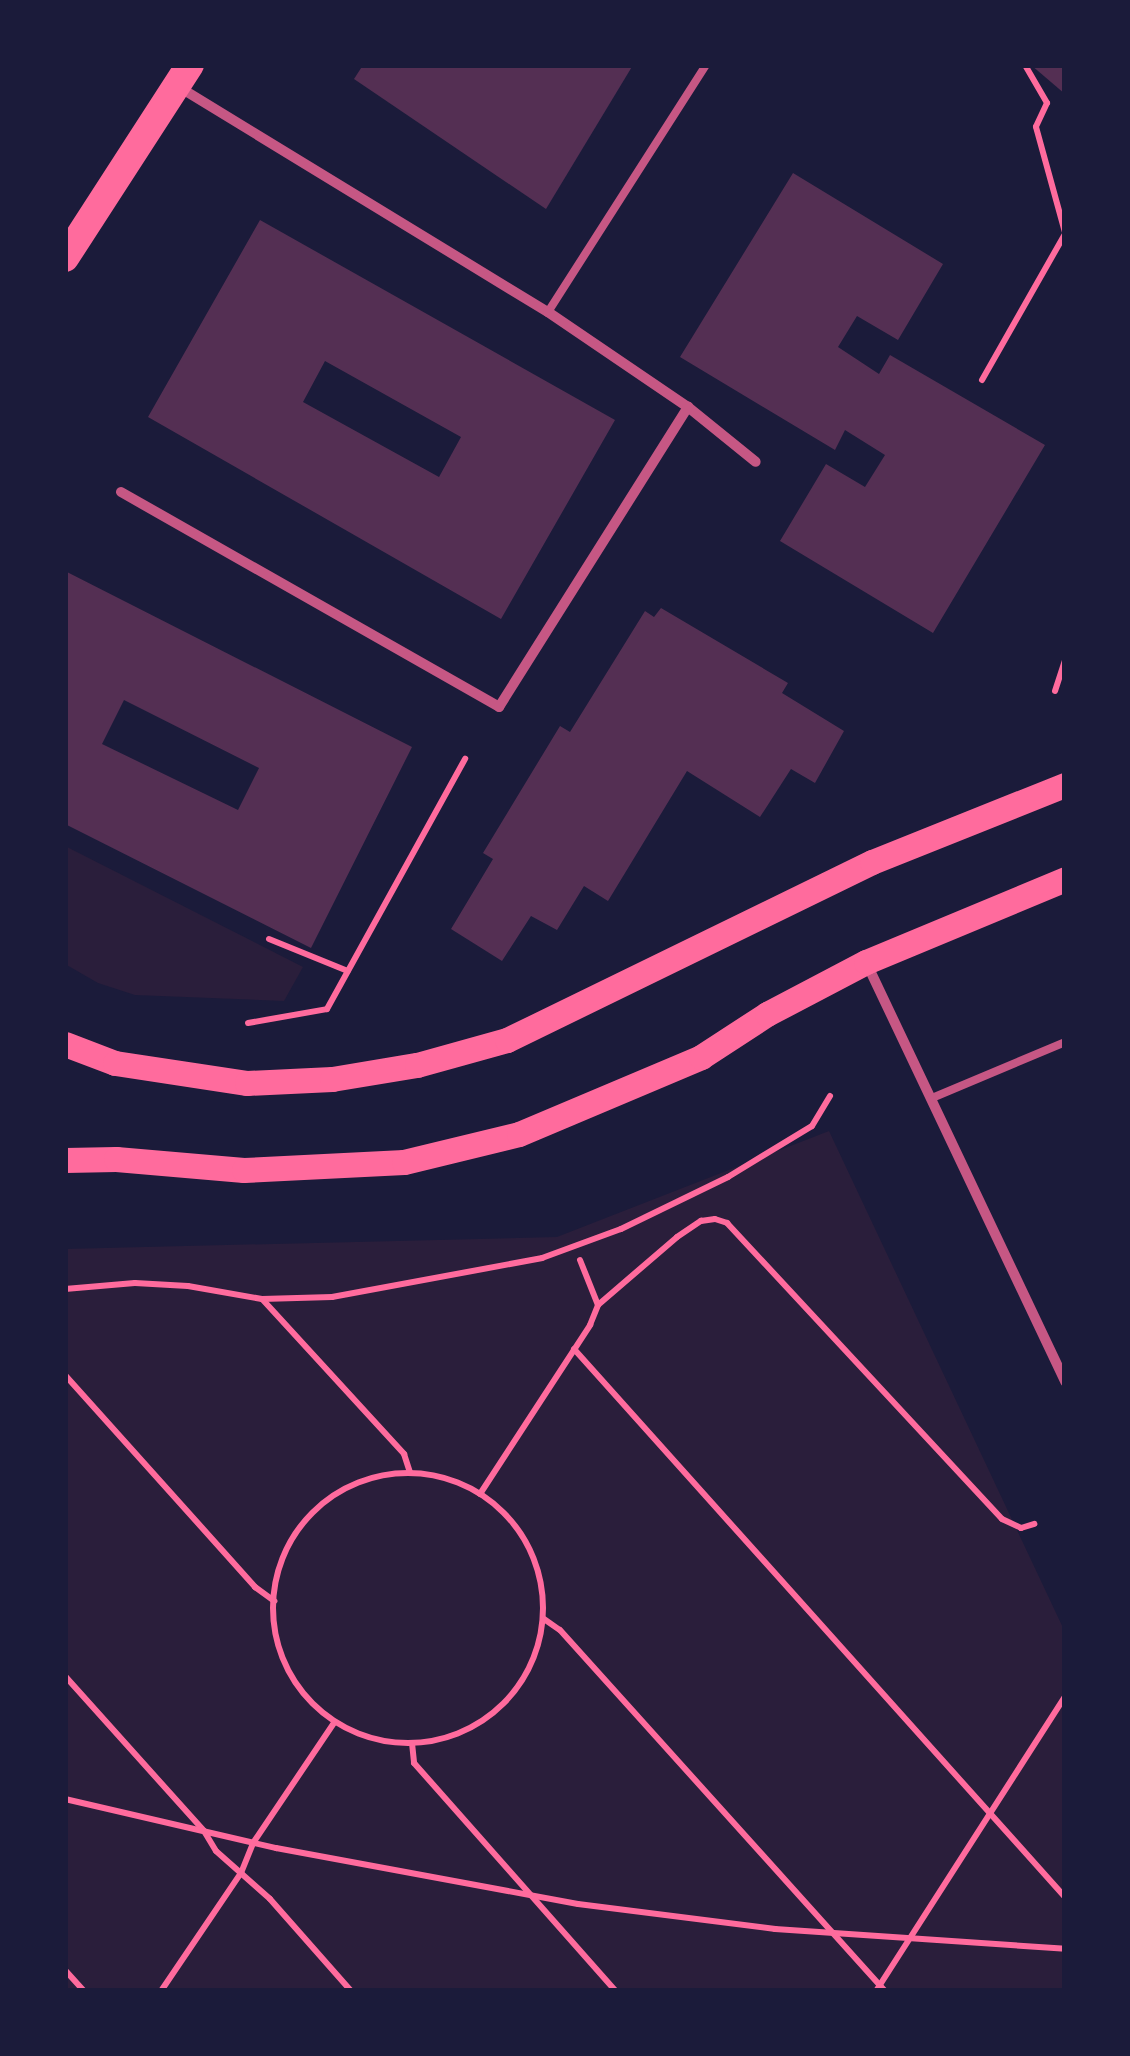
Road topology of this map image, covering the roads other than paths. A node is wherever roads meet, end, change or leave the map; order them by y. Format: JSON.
{"nodes":[{"id":1,"x":706,"y":65,"type":"edge"},
{"id":2,"x":183,"y":75,"type":"edge"},
{"id":3,"x":65,"y":258,"type":"edge"},
{"id":4,"x":548,"y":312,"type":"junction"},
{"id":5,"x":688,"y":406,"type":"junction"},
{"id":6,"x":756,"y":462,"type":"dead end"},
{"id":7,"x":120,"y":492,"type":"dead end"},
{"id":8,"x":1065,"y":784,"type":"edge"},
{"id":9,"x":1065,"y":878,"type":"edge"},
{"id":10,"x":866,"y":962,"type":"junction"},
{"id":11,"x":1065,"y":1042,"type":"edge"},
{"id":12,"x":65,"y":1044,"type":"edge"},
{"id":13,"x":932,"y":1098,"type":"junction"},
{"id":14,"x":65,"y":1160,"type":"edge"},
{"id":15,"x":1065,"y":1382,"type":"edge"}],
"edges":[{"from":1,"to":4,"type":"lane"},
{"from":2,"to":3,"type":"highway"},
{"from":2,"to":4,"type":"street"},
{"from":4,"to":5,"type":"street"},
{"from":5,"to":6,"type":"street"},
{"from":5,"to":7,"type":"street"},
{"from":8,"to":12,"type":"main road"},
{"from":9,"to":10,"type":"main road"},
{"from":10,"to":13,"type":"street"},
{"from":10,"to":14,"type":"main road"},
{"from":11,"to":13,"type":"lane"},
{"from":13,"to":15,"type":"street"}]}
